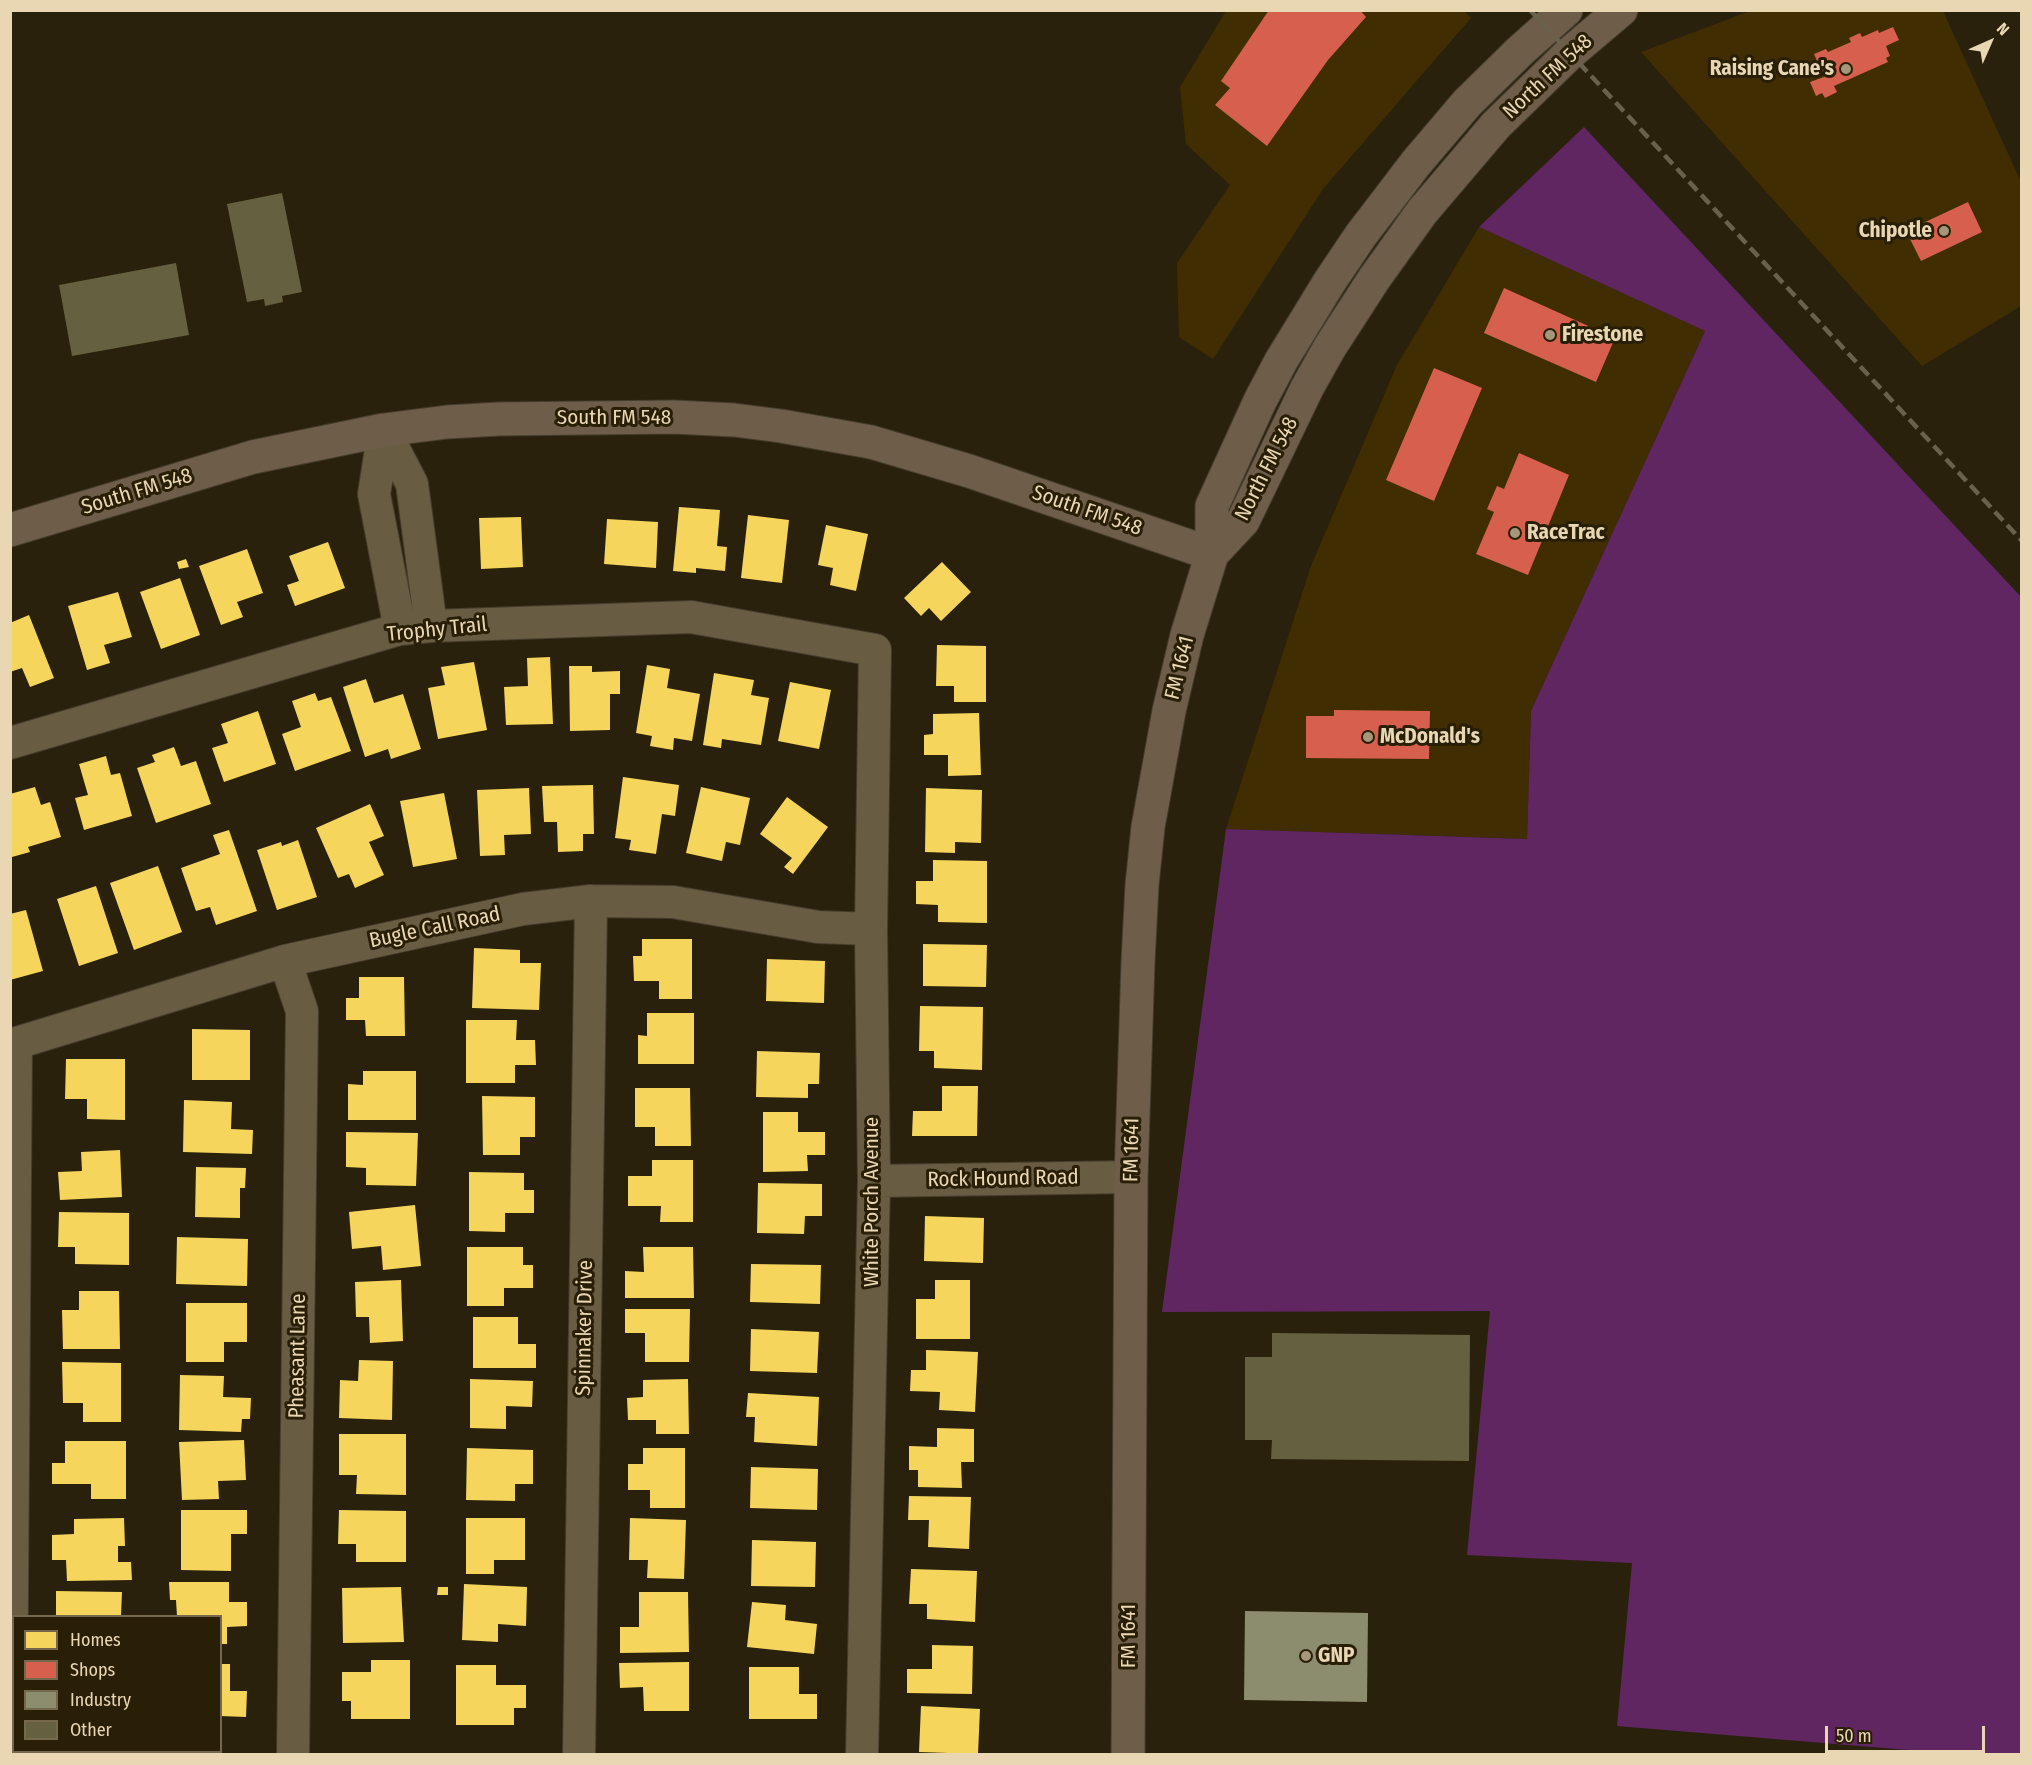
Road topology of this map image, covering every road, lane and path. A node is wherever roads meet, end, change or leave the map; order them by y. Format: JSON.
{"nodes":[{"id":1,"x":1566,"y":10,"type":"edge"},
{"id":2,"x":1621,"y":10,"type":"edge"},
{"id":3,"x":384,"y":430,"type":"junction"},
{"id":4,"x":10,"y":530,"type":"edge"},
{"id":5,"x":1212,"y":554,"type":"junction"},
{"id":6,"x":431,"y":626,"type":"junction"},
{"id":7,"x":400,"y":629,"type":"junction"},
{"id":8,"x":875,"y":650,"type":"joint"},
{"id":9,"x":10,"y":743,"type":"edge"},
{"id":10,"x":591,"y":901,"type":"junction"},
{"id":11,"x":871,"y":929,"type":"junction"},
{"id":12,"x":285,"y":961,"type":"junction"},
{"id":13,"x":13,"y":1044,"type":"edge"},
{"id":14,"x":1131,"y":1177,"type":"junction"},
{"id":15,"x":874,"y":1181,"type":"junction"},
{"id":16,"x":12,"y":1730,"type":"edge"},
{"id":17,"x":293,"y":1755,"type":"edge"},
{"id":18,"x":579,"y":1755,"type":"edge"},
{"id":19,"x":862,"y":1755,"type":"edge"},
{"id":20,"x":1128,"y":1755,"type":"edge"}],
"edges":[{"from":1,"to":5,"type":"main road","name":"North FM 548"},
{"from":2,"to":5,"type":"main road","name":"North FM 548"},
{"from":3,"to":4,"type":"main road","name":"South FM 548"},
{"from":3,"to":5,"type":"main road","name":"South FM 548"},
{"from":3,"to":6,"type":"street"},
{"from":3,"to":7,"type":"street"},
{"from":5,"to":14,"type":"main road","name":"FM 1641","number":"FM 1641"},
{"from":6,"to":7,"type":"street","name":"Trophy Trail"},
{"from":6,"to":8,"type":"street","name":"Trophy Trail"},
{"from":7,"to":9,"type":"street","name":"Trophy Trail"},
{"from":8,"to":11,"type":"street","name":"White Porch Avenue"},
{"from":10,"to":11,"type":"street","name":"Bugle Call Road"},
{"from":10,"to":12,"type":"street","name":"Bugle Call Road"},
{"from":10,"to":18,"type":"street","name":"Spinnaker Drive"},
{"from":11,"to":15,"type":"street","name":"White Porch Avenue"},
{"from":12,"to":13,"type":"street","name":"Bugle Call Road"},
{"from":12,"to":17,"type":"street","name":"Pheasant Lane"},
{"from":13,"to":16,"type":"street"},
{"from":14,"to":15,"type":"street","name":"Rock Hound Road"},
{"from":14,"to":20,"type":"main road","name":"FM 1641","number":"FM 1641"},
{"from":15,"to":19,"type":"street","name":"White Porch Avenue"}]}
